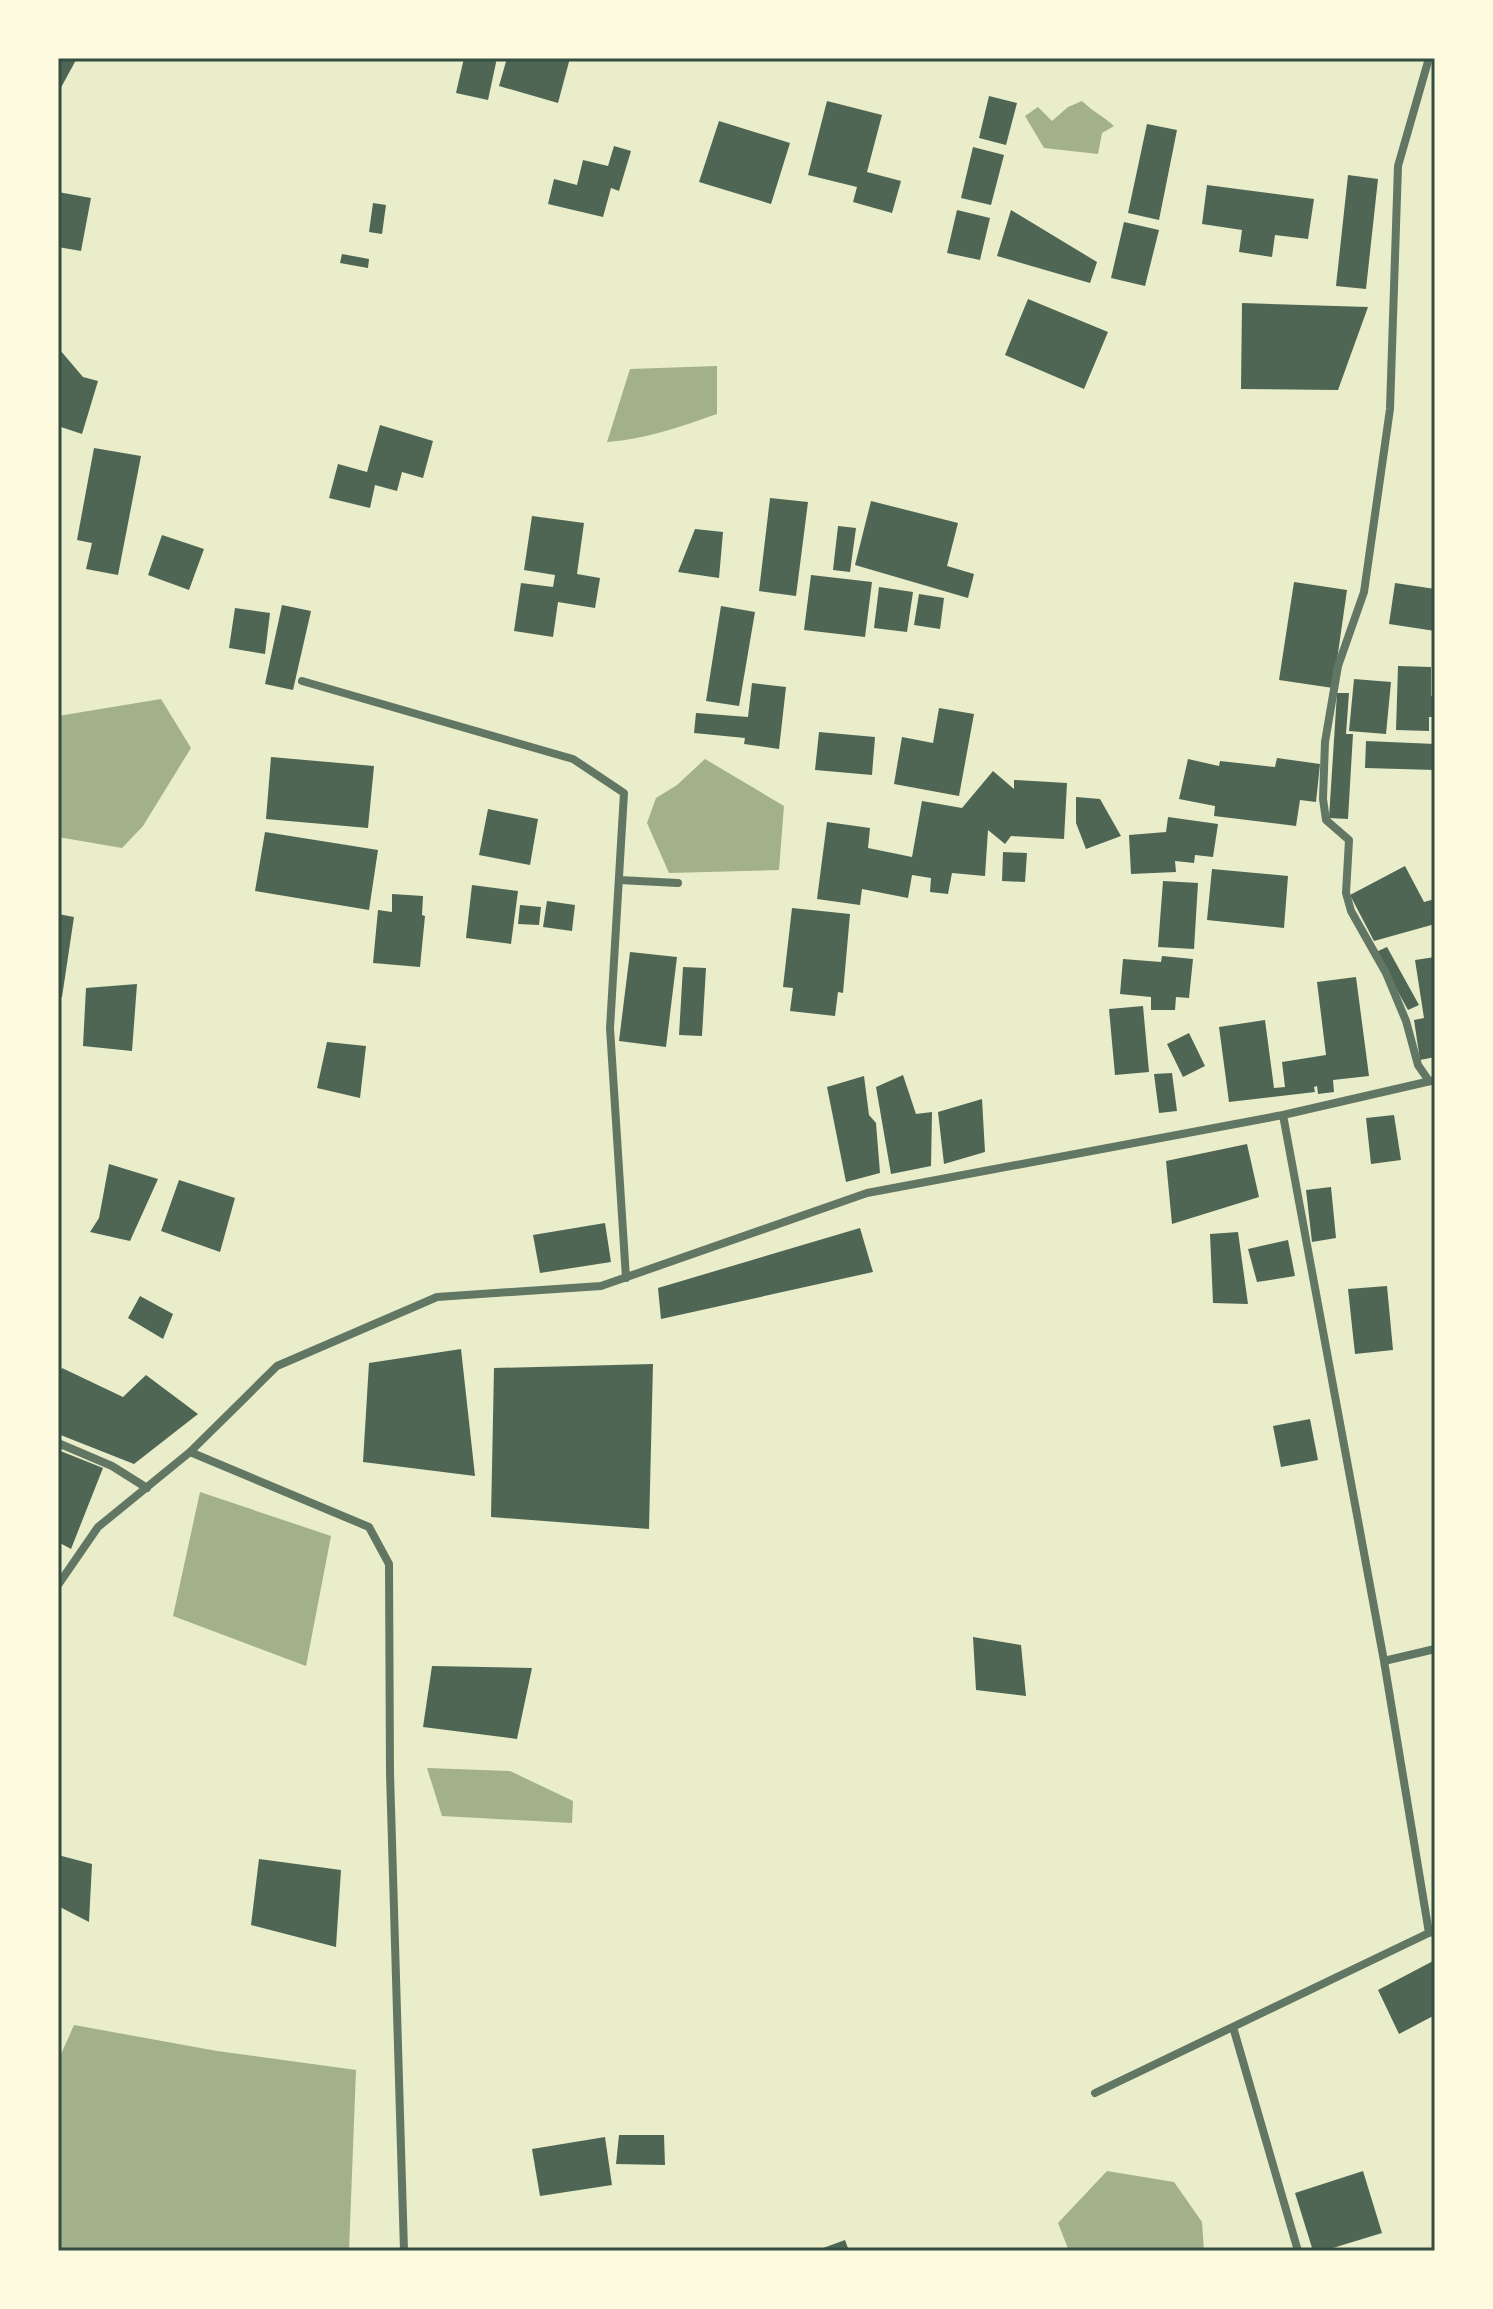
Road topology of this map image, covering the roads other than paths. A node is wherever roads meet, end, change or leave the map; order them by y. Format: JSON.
{"nodes":[{"id":1,"x":1429,"y":58,"type":"edge"},
{"id":2,"x":302,"y":681,"type":"dead end"},
{"id":3,"x":619,"y":880,"type":"junction"},
{"id":4,"x":678,"y":883,"type":"dead end"},
{"id":5,"x":1432,"y":1080,"type":"edge"},
{"id":6,"x":1283,"y":1115,"type":"junction"},
{"id":7,"x":626,"y":1278,"type":"junction"},
{"id":8,"x":58,"y":1443,"type":"edge"},
{"id":9,"x":190,"y":1452,"type":"junction"},
{"id":10,"x":147,"y":1488,"type":"junction"},
{"id":11,"x":58,"y":1585,"type":"edge"},
{"id":12,"x":1435,"y":1649,"type":"edge"},
{"id":13,"x":1384,"y":1661,"type":"junction"},
{"id":14,"x":1432,"y":1932,"type":"edge"},
{"id":15,"x":1233,"y":2027,"type":"junction"},
{"id":16,"x":1095,"y":2093,"type":"dead end"},
{"id":17,"x":404,"y":2251,"type":"edge"},
{"id":18,"x":1298,"y":2251,"type":"edge"}],
"edges":[{"from":1,"to":5,"type":"street"},
{"from":2,"to":3,"type":"street"},
{"from":3,"to":4,"type":"street"},
{"from":3,"to":7,"type":"street"},
{"from":5,"to":6,"type":"street"},
{"from":6,"to":7,"type":"street"},
{"from":6,"to":13,"type":"street"},
{"from":7,"to":9,"type":"street"},
{"from":8,"to":10,"type":"street"},
{"from":9,"to":10,"type":"street"},
{"from":9,"to":17,"type":"street"},
{"from":10,"to":11,"type":"street"},
{"from":12,"to":13,"type":"street"},
{"from":13,"to":14,"type":"street"},
{"from":14,"to":15,"type":"street"},
{"from":15,"to":16,"type":"street"},
{"from":15,"to":18,"type":"street"}]}
